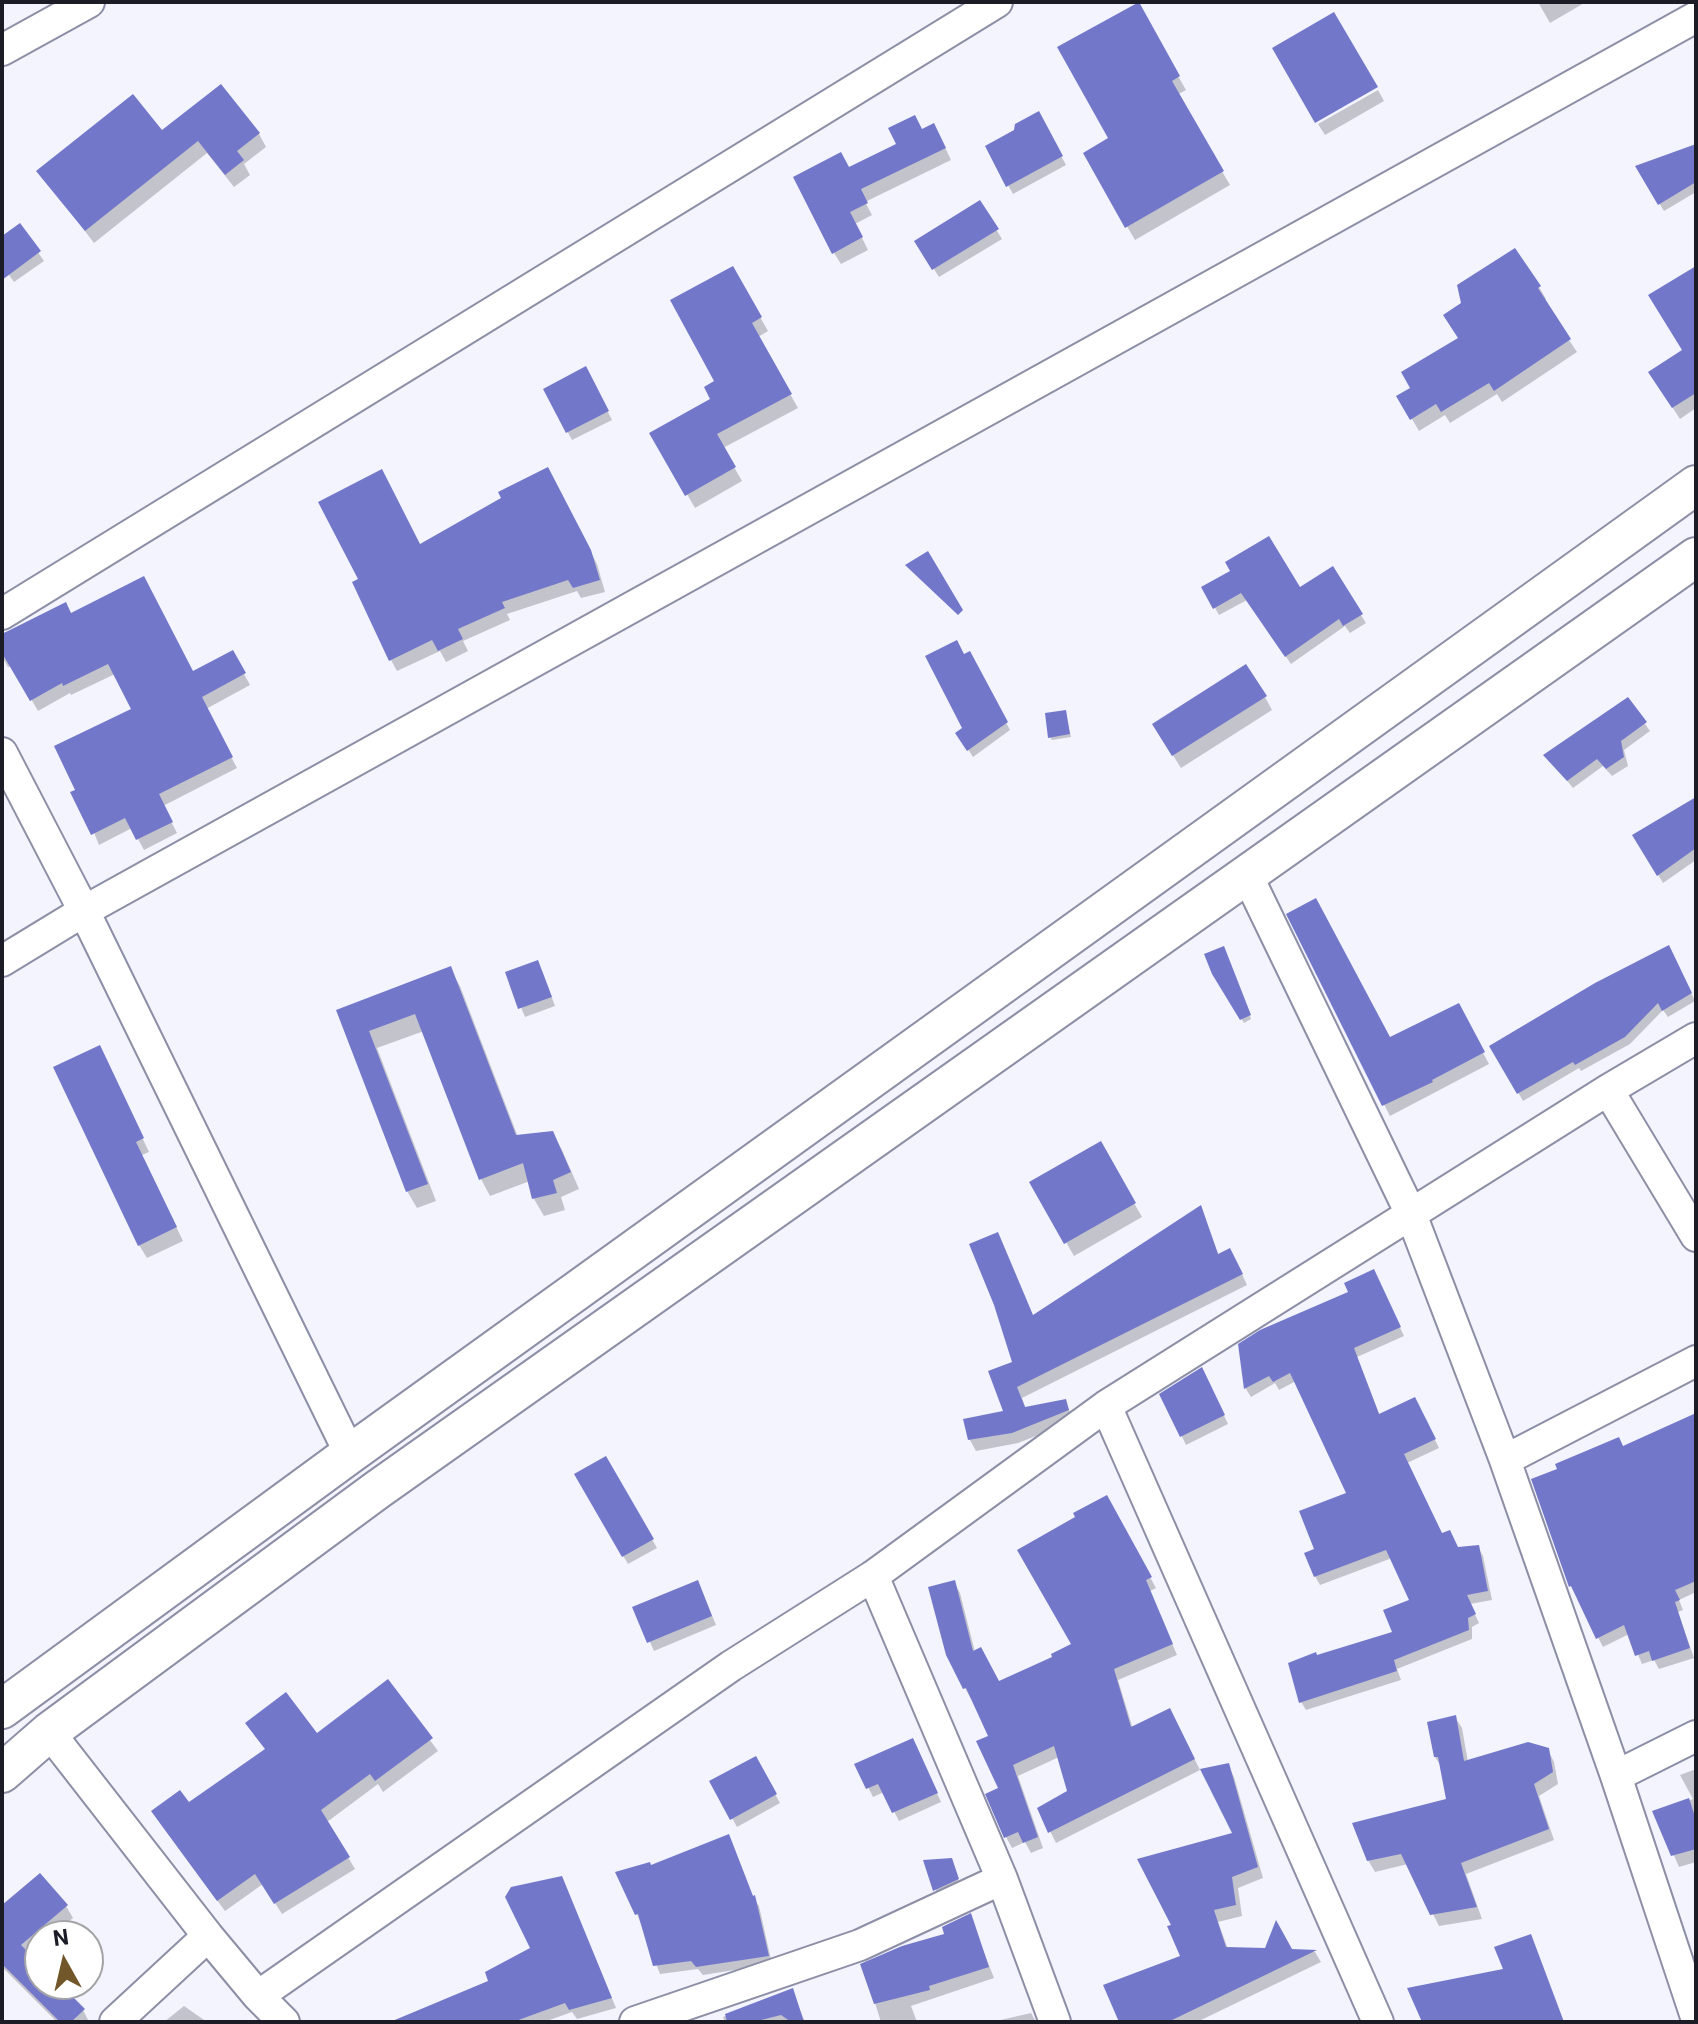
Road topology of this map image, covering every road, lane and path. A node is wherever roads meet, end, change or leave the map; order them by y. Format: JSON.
{"nodes":[{"id":1,"x":997,"y":2,"type":"edge"},
{"id":2,"x":82,"y":4,"type":"edge"},
{"id":3,"x":1696,"y":17,"type":"edge"},
{"id":4,"x":2,"y":50,"type":"edge"},
{"id":5,"x":1696,"y":485,"type":"edge"},
{"id":6,"x":1696,"y":557,"type":"edge"},
{"id":7,"x":2,"y":614,"type":"edge"},
{"id":8,"x":2,"y":753,"type":"edge"},
{"id":9,"x":1247,"y":875,"type":"junction"},
{"id":10,"x":84,"y":911,"type":"junction"},
{"id":11,"x":2,"y":961,"type":"edge"},
{"id":12,"x":1696,"y":1038,"type":"edge"},
{"id":13,"x":1608,"y":1090,"type":"junction"},
{"id":14,"x":1411,"y":1214,"type":"junction"},
{"id":15,"x":1696,"y":1236,"type":"edge"},
{"id":16,"x":1696,"y":1361,"type":"edge"},
{"id":17,"x":1106,"y":1406,"type":"junction"},
{"id":18,"x":350,"y":1454,"type":"junction"},
{"id":19,"x":1505,"y":1460,"type":"junction"},
{"id":20,"x":295,"y":1495,"type":"junction"},
{"id":21,"x":326,"y":1527,"type":"junction"},
{"id":22,"x":873,"y":1576,"type":"junction"},
{"id":23,"x":2,"y":1709,"type":"edge"},
{"id":24,"x":49,"y":1732,"type":"junction"},
{"id":25,"x":1696,"y":1736,"type":"edge"},
{"id":26,"x":2,"y":1773,"type":"edge"},
{"id":27,"x":1616,"y":1776,"type":"junction"},
{"id":28,"x":1002,"y":1879,"type":"junction"},
{"id":29,"x":208,"y":1936,"type":"junction"},
{"id":30,"x":258,"y":1996,"type":"junction"},
{"id":31,"x":1696,"y":2017,"type":"edge"},
{"id":32,"x":115,"y":2022,"type":"edge"},
{"id":33,"x":284,"y":2022,"type":"edge"},
{"id":34,"x":635,"y":2022,"type":"edge"},
{"id":35,"x":1055,"y":2022,"type":"edge"},
{"id":36,"x":1378,"y":2022,"type":"edge"}],
"edges":[{"from":1,"to":7,"type":"street"},
{"from":2,"to":4,"type":"street"},
{"from":3,"to":10,"type":"street"},
{"from":5,"to":18,"type":"main road"},
{"from":6,"to":9,"type":"main road"},
{"from":8,"to":10,"type":"street"},
{"from":9,"to":14,"type":"street"},
{"from":9,"to":21,"type":"main road"},
{"from":10,"to":11,"type":"street"},
{"from":10,"to":18,"type":"street"},
{"from":12,"to":13,"type":"street"},
{"from":13,"to":14,"type":"street"},
{"from":13,"to":15,"type":"street"},
{"from":14,"to":17,"type":"street"},
{"from":14,"to":19,"type":"street"},
{"from":16,"to":19,"type":"street"},
{"from":17,"to":22,"type":"street"},
{"from":17,"to":36,"type":"street"},
{"from":18,"to":20,"type":"main road"},
{"from":19,"to":27,"type":"street"},
{"from":20,"to":21,"type":"main road"},
{"from":20,"to":23,"type":"main road"},
{"from":21,"to":24,"type":"main road"},
{"from":22,"to":28,"type":"street"},
{"from":22,"to":30,"type":"street"},
{"from":24,"to":26,"type":"main road"},
{"from":24,"to":29,"type":"street"},
{"from":25,"to":27,"type":"street"},
{"from":27,"to":31,"type":"street"},
{"from":28,"to":34,"type":"street"},
{"from":28,"to":35,"type":"street"},
{"from":29,"to":30,"type":"street"},
{"from":29,"to":32,"type":"street"},
{"from":30,"to":33,"type":"street"}]}
